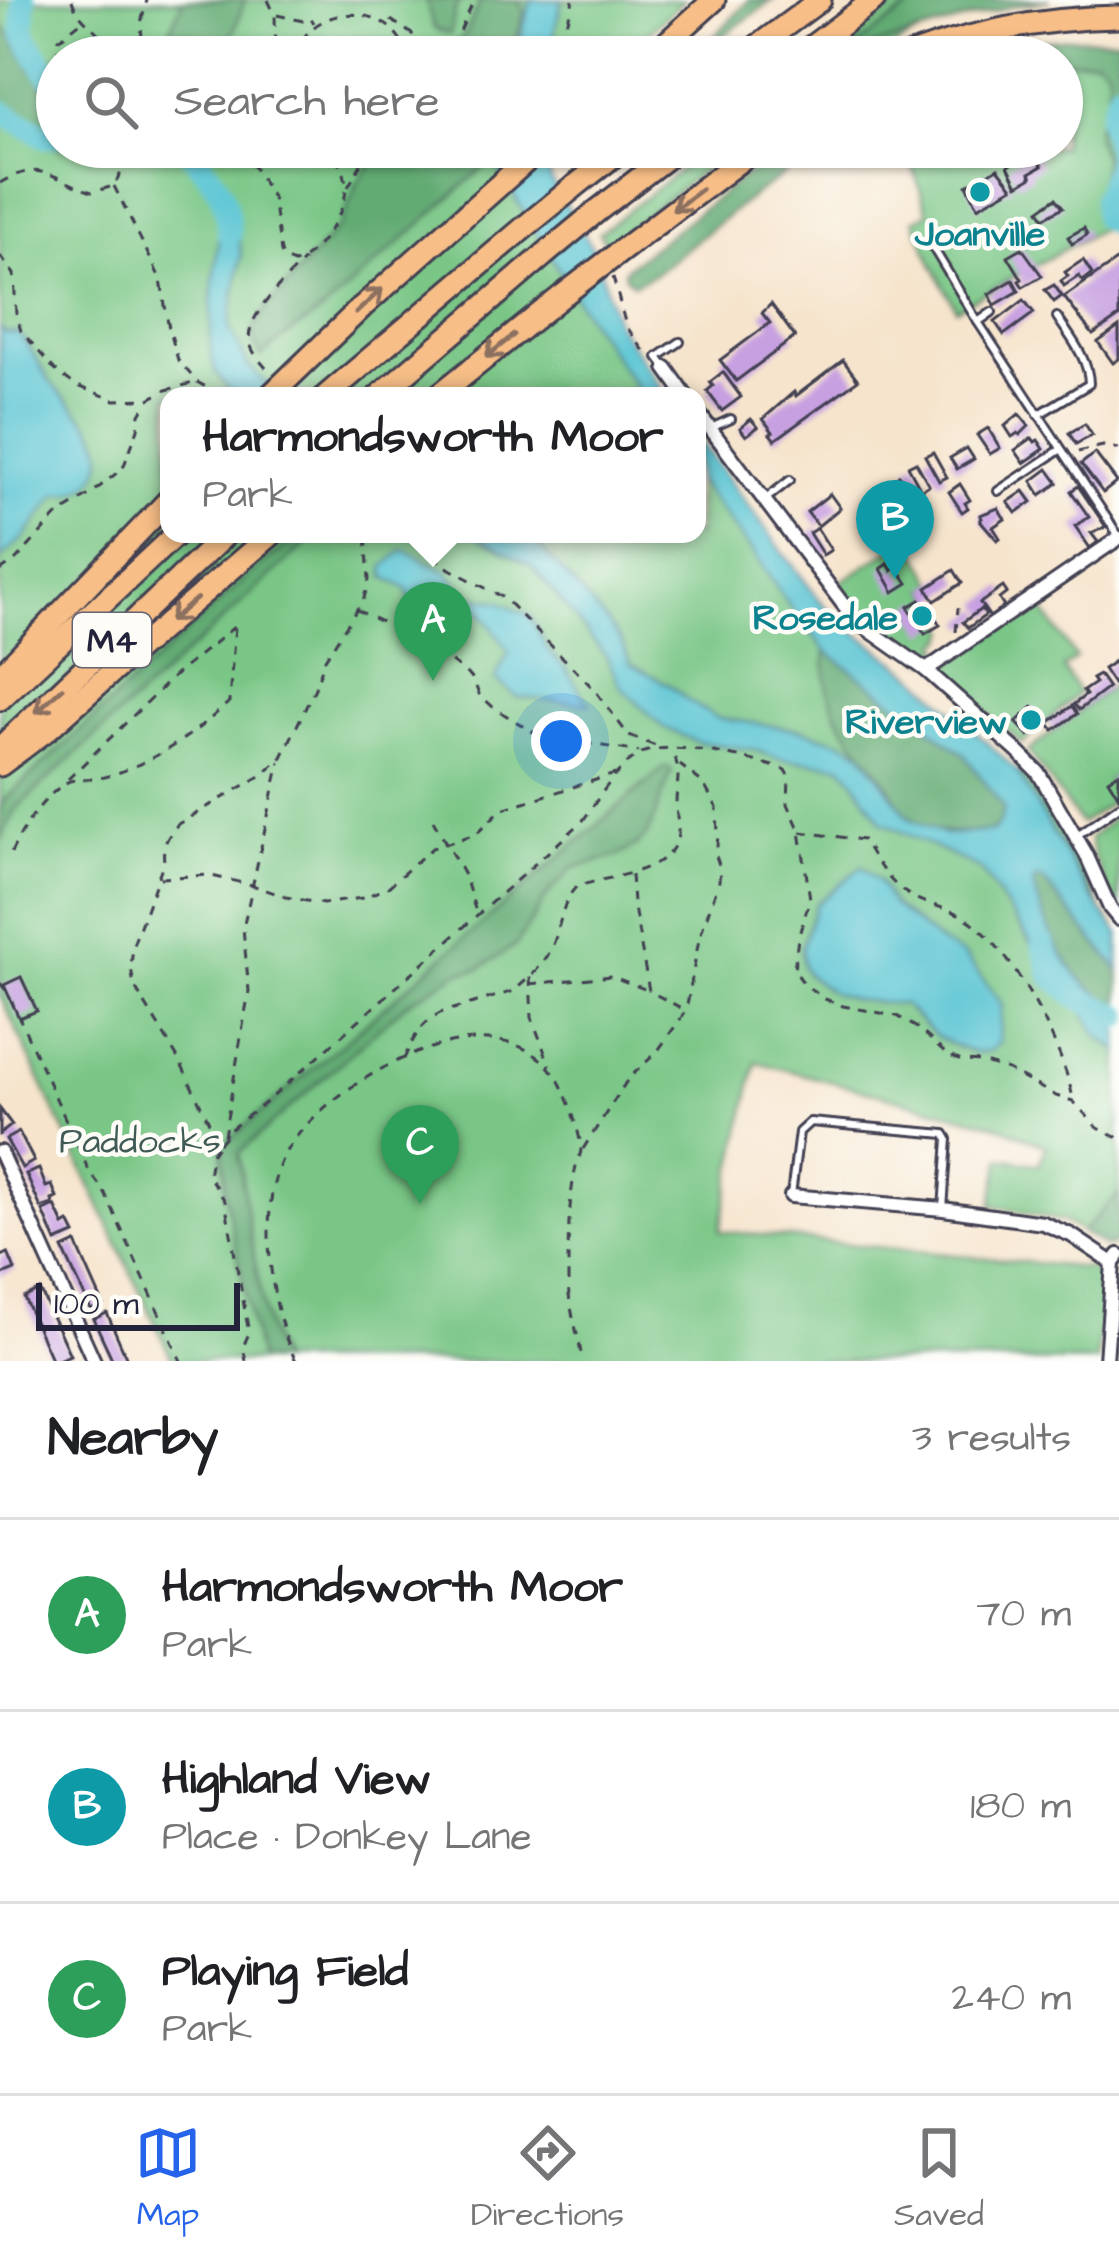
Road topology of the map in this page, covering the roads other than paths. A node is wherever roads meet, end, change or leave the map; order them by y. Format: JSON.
{"nodes":[{"id":1,"x":714,"y":0,"type":"edge"},
{"id":2,"x":820,"y":0,"type":"edge"},
{"id":3,"x":874,"y":0,"type":"edge"},
{"id":4,"x":1119,"y":17,"type":"edge"},
{"id":5,"x":674,"y":36,"type":"edge"},
{"id":6,"x":771,"y":36,"type":"edge"},
{"id":7,"x":826,"y":36,"type":"edge"},
{"id":8,"x":974,"y":36,"type":"edge"},
{"id":9,"x":517,"y":168,"type":"edge"},
{"id":10,"x":599,"y":168,"type":"edge"},
{"id":11,"x":653,"y":168,"type":"edge"},
{"id":12,"x":730,"y":168,"type":"edge"},
{"id":13,"x":929,"y":241,"type":"dead end"},
{"id":14,"x":992,"y":312,"type":"dead end"},
{"id":15,"x":1057,"y":316,"type":"dead end"},
{"id":16,"x":978,"y":322,"type":"junction"},
{"id":17,"x":680,"y":342,"type":"dead end"},
{"id":18,"x":666,"y":368,"type":"joint"},
{"id":19,"x":274,"y":382,"type":"edge"},
{"id":20,"x":337,"y":387,"type":"edge"},
{"id":21,"x":390,"y":387,"type":"edge"},
{"id":22,"x":450,"y":387,"type":"edge"},
{"id":23,"x":680,"y":387,"type":"edge"},
{"id":24,"x":1038,"y":415,"type":"junction"},
{"id":25,"x":731,"y":419,"type":"dead end"},
{"id":26,"x":706,"y":423,"type":"edge"},
{"id":27,"x":710,"y":429,"type":"junction"},
{"id":28,"x":1060,"y":450,"type":"junction"},
{"id":29,"x":790,"y":480,"type":"dead end"},
{"id":30,"x":998,"y":490,"type":"dead end"},
{"id":31,"x":764,"y":501,"type":"junction"},
{"id":32,"x":160,"y":509,"type":"edge"},
{"id":33,"x":1119,"y":539,"type":"edge"},
{"id":34,"x":166,"y":543,"type":"edge"},
{"id":35,"x":216,"y":543,"type":"edge"},
{"id":36,"x":262,"y":543,"type":"edge"},
{"id":37,"x":926,"y":670,"type":"junction"},
{"id":38,"x":0,"y":676,"type":"edge"},
{"id":39,"x":0,"y":699,"type":"edge"},
{"id":40,"x":0,"y":748,"type":"edge"},
{"id":41,"x":0,"y":765,"type":"edge"},
{"id":42,"x":1119,"y":806,"type":"edge"},
{"id":43,"x":1076,"y":836,"type":"junction"},
{"id":44,"x":1119,"y":919,"type":"edge"},
{"id":45,"x":0,"y":1152,"type":"edge"},
{"id":46,"x":791,"y":1196,"type":"joint"},
{"id":47,"x":943,"y":1209,"type":"junction"},
{"id":48,"x":1116,"y":1259,"type":"edge"},
{"id":49,"x":92,"y":1360,"type":"edge"},
{"id":50,"x":1106,"y":1361,"type":"edge"}],
"edges":[{"from":1,"to":5,"type":"highway"},
{"from":2,"to":6,"type":"highway"},
{"from":3,"to":7,"type":"highway"},
{"from":4,"to":8,"type":"highway"},
{"from":19,"to":9,"type":"highway","one_way":true},
{"from":10,"to":20,"type":"highway","bridge":true},
{"from":11,"to":21,"type":"highway","bridge":true},
{"from":12,"to":22,"type":"highway","one_way":true,"bridge":true},
{"from":13,"to":16,"type":"lane"},
{"from":14,"to":16,"type":"lane"},
{"from":15,"to":24,"type":"lane"},
{"from":16,"to":24,"type":"lane"},
{"from":17,"to":18,"type":"lane"},
{"from":18,"to":23,"type":"street"},
{"from":24,"to":28,"type":"lane"},
{"from":25,"to":27,"type":"lane"},
{"from":26,"to":27,"type":"street"},
{"from":27,"to":31,"type":"street"},
{"from":28,"to":30,"type":"lane"},
{"from":28,"to":33,"type":"lane"},
{"from":29,"to":31,"type":"lane"},
{"from":31,"to":37,"type":"street"},
{"from":32,"to":38,"type":"highway"},
{"from":33,"to":37,"type":"street"},
{"from":34,"to":39,"type":"highway","number":"M4"},
{"from":35,"to":40,"type":"highway","number":"M4","one_way":true},
{"from":36,"to":41,"type":"highway","one_way":true},
{"from":37,"to":43,"type":"street"},
{"from":42,"to":43,"type":"lane"},
{"from":43,"to":44,"type":"street"},
{"from":45,"to":49,"type":"street"},
{"from":46,"to":47,"type":"street"},
{"from":46,"to":47,"type":"lane"},
{"from":47,"to":48,"type":"street"},
{"from":48,"to":50,"type":"street"}]}
